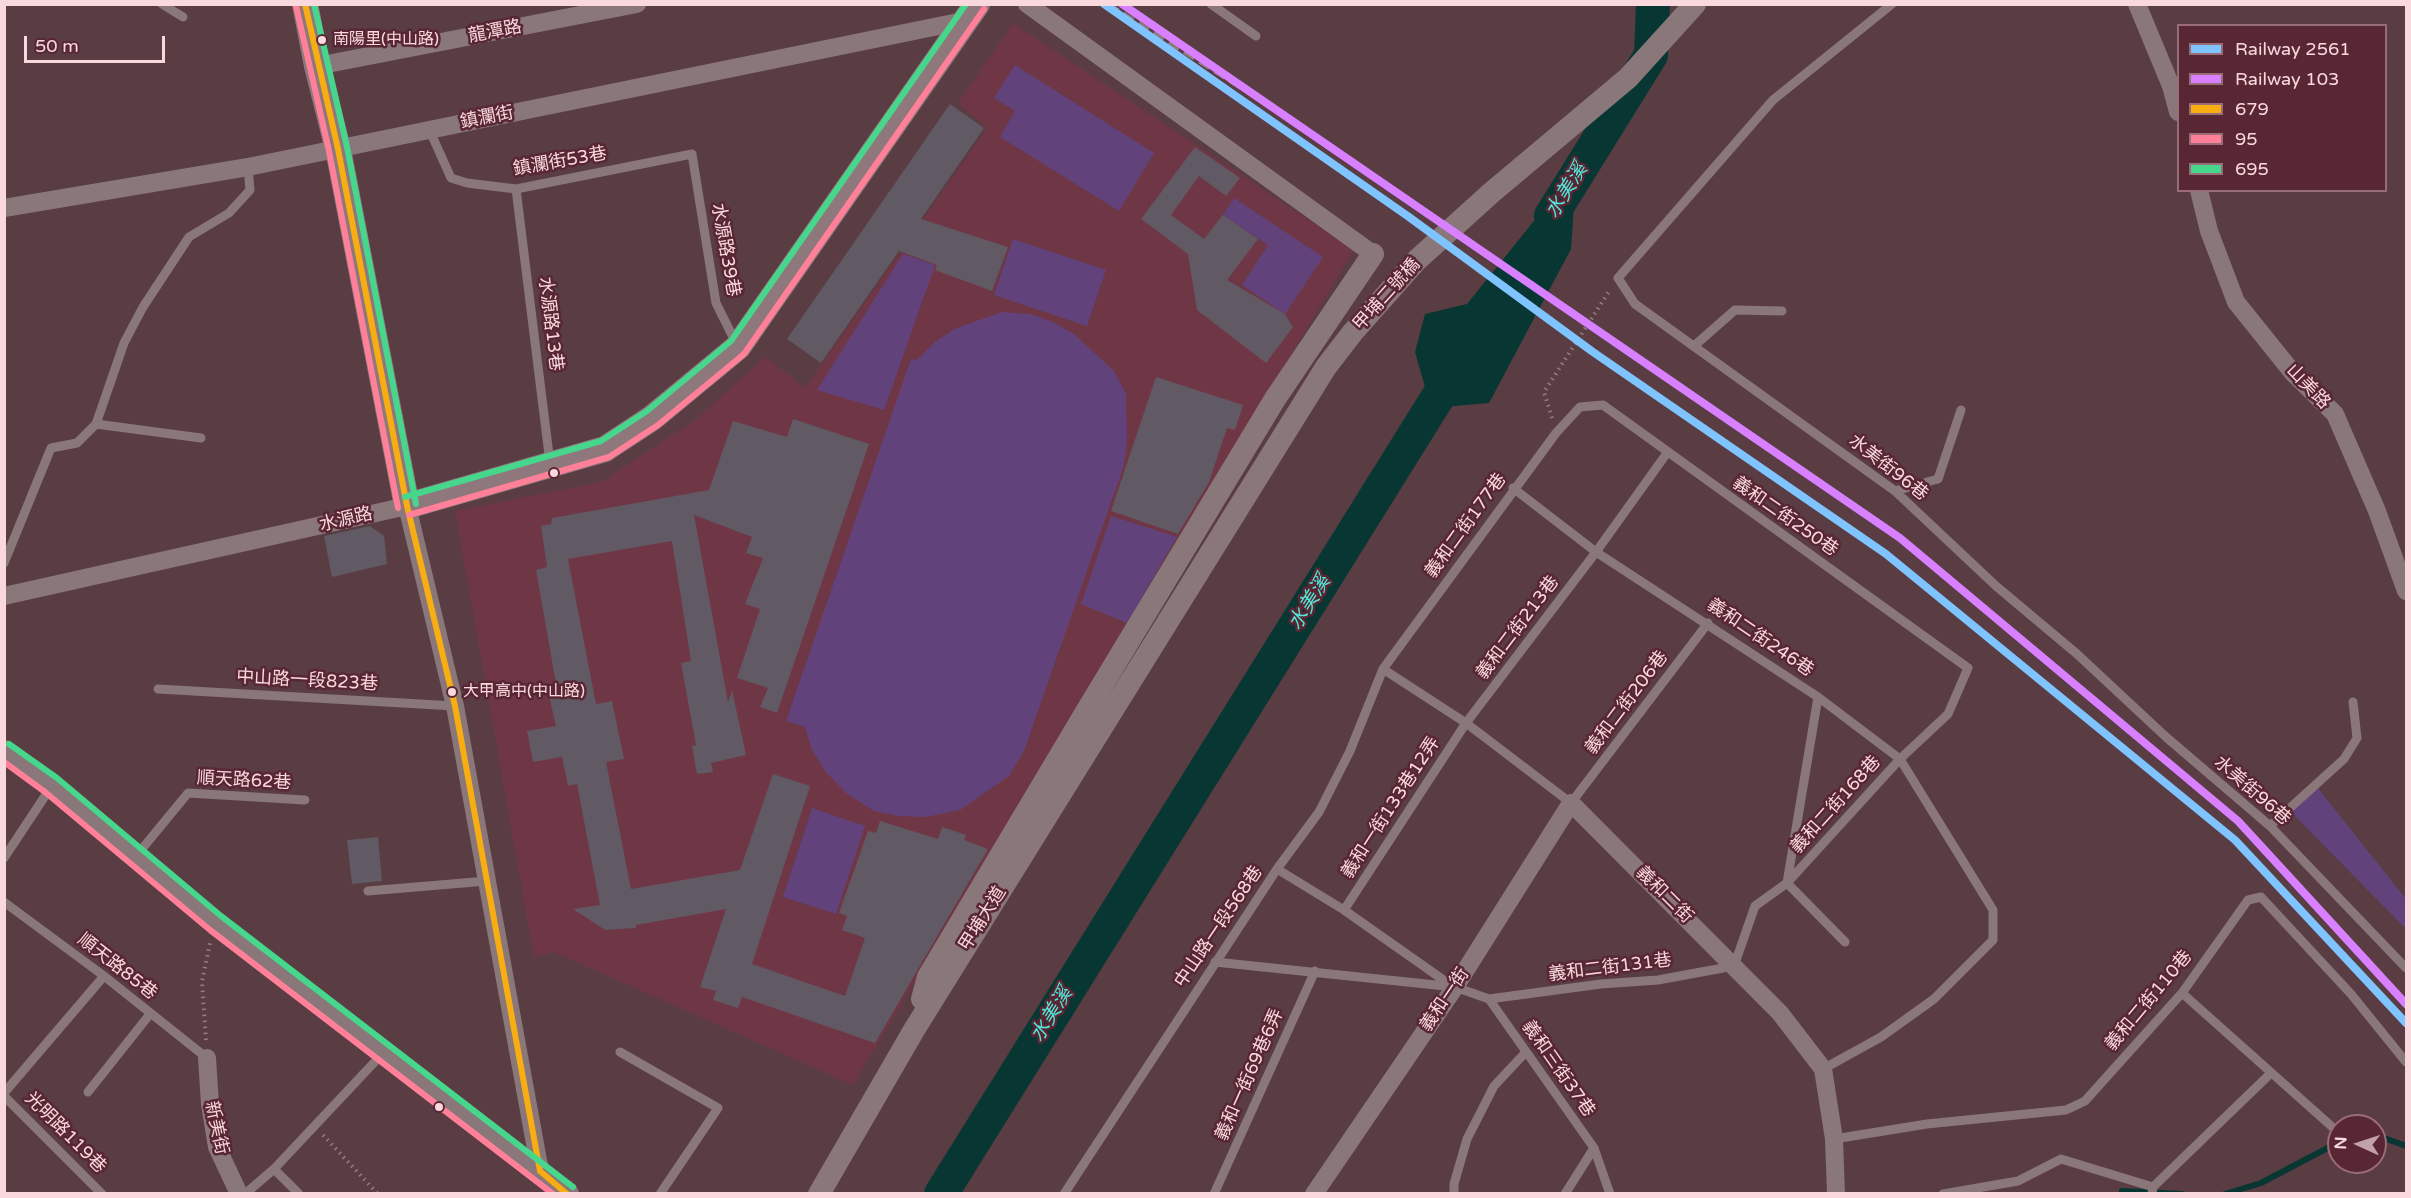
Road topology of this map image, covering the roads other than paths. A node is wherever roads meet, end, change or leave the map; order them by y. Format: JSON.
{"nodes":[{"id":1,"x":162,"y":4,"type":"edge"},
{"id":2,"x":305,"y":4,"type":"edge"},
{"id":3,"x":637,"y":4,"type":"edge"},
{"id":4,"x":1027,"y":4,"type":"edge"},
{"id":5,"x":1211,"y":4,"type":"edge"},
{"id":6,"x":1695,"y":4,"type":"edge"},
{"id":7,"x":1892,"y":4,"type":"edge"},
{"id":8,"x":2137,"y":4,"type":"edge"},
{"id":9,"x":972,"y":12,"type":"edge"},
{"id":10,"x":183,"y":16,"type":"dead end"},
{"id":11,"x":1256,"y":36,"type":"dead end"},
{"id":12,"x":317,"y":66,"type":"junction"},
{"id":13,"x":2177,"y":108,"type":"edge"},
{"id":14,"x":429,"y":129,"type":"junction"},
{"id":15,"x":338,"y":149,"type":"junction"},
{"id":16,"x":692,"y":154,"type":"joint"},
{"id":17,"x":248,"y":167,"type":"junction"},
{"id":18,"x":516,"y":189,"type":"junction"},
{"id":19,"x":2199,"y":192,"type":"edge"},
{"id":20,"x":4,"y":208,"type":"edge"},
{"id":21,"x":1372,"y":254,"type":"joint"},
{"id":22,"x":1782,"y":311,"type":"dead end"},
{"id":23,"x":1694,"y":346,"type":"junction"},
{"id":24,"x":738,"y":347,"type":"junction"},
{"id":25,"x":1580,"y":407,"type":"joint"},
{"id":26,"x":1961,"y":410,"type":"dead end"},
{"id":27,"x":96,"y":424,"type":"junction"},
{"id":28,"x":201,"y":438,"type":"dead end"},
{"id":29,"x":1667,"y":453,"type":"junction"},
{"id":30,"x":550,"y":463,"type":"junction"},
{"id":31,"x":1514,"y":488,"type":"junction"},
{"id":32,"x":1895,"y":491,"type":"junction"},
{"id":33,"x":407,"y":506,"type":"junction"},
{"id":34,"x":1596,"y":552,"type":"junction"},
{"id":35,"x":4,"y":563,"type":"edge"},
{"id":36,"x":2406,"y":591,"type":"edge"},
{"id":37,"x":4,"y":596,"type":"edge"},
{"id":38,"x":1708,"y":623,"type":"junction"},
{"id":39,"x":1150,"y":647,"type":"joint"},
{"id":40,"x":1968,"y":668,"type":"joint"},
{"id":41,"x":1383,"y":669,"type":"junction"},
{"id":42,"x":158,"y":689,"type":"dead end"},
{"id":43,"x":1818,"y":697,"type":"junction"},
{"id":44,"x":2353,"y":702,"type":"dead end"},
{"id":45,"x":455,"y":706,"type":"junction"},
{"id":46,"x":1466,"y":723,"type":"junction"},
{"id":47,"x":4,"y":752,"type":"edge"},
{"id":48,"x":1900,"y":759,"type":"junction"},
{"id":49,"x":51,"y":785,"type":"junction"},
{"id":50,"x":305,"y":800,"type":"dead end"},
{"id":51,"x":1571,"y":803,"type":"junction"},
{"id":52,"x":2270,"y":826,"type":"junction"},
{"id":53,"x":137,"y":855,"type":"junction"},
{"id":54,"x":4,"y":858,"type":"edge"},
{"id":55,"x":1277,"y":869,"type":"junction"},
{"id":56,"x":487,"y":881,"type":"junction"},
{"id":57,"x":1787,"y":883,"type":"junction"},
{"id":58,"x":368,"y":891,"type":"dead end"},
{"id":59,"x":4,"y":902,"type":"edge"},
{"id":60,"x":1344,"y":910,"type":"junction"},
{"id":61,"x":1845,"y":942,"type":"dead end"},
{"id":62,"x":1215,"y":962,"type":"junction"},
{"id":63,"x":1734,"y":966,"type":"junction"},
{"id":64,"x":2406,"y":968,"type":"edge"},
{"id":65,"x":1315,"y":971,"type":"junction"},
{"id":66,"x":104,"y":976,"type":"junction"},
{"id":67,"x":1455,"y":987,"type":"junction"},
{"id":68,"x":2182,"y":993,"type":"junction"},
{"id":69,"x":1489,"y":999,"type":"junction"},
{"id":70,"x":150,"y":1014,"type":"junction"},
{"id":71,"x":914,"y":1030,"type":"junction"},
{"id":72,"x":384,"y":1052,"type":"junction"},
{"id":73,"x":620,"y":1052,"type":"dead end"},
{"id":74,"x":1525,"y":1053,"type":"junction"},
{"id":75,"x":207,"y":1058,"type":"joint"},
{"id":76,"x":2406,"y":1062,"type":"edge"},
{"id":77,"x":1823,"y":1069,"type":"junction"},
{"id":78,"x":2270,"y":1074,"type":"junction"},
{"id":79,"x":88,"y":1092,"type":"dead end"},
{"id":80,"x":4,"y":1094,"type":"edge"},
{"id":81,"x":2327,"y":1123,"type":"edge"},
{"id":82,"x":1834,"y":1139,"type":"junction"},
{"id":83,"x":1594,"y":1148,"type":"junction"},
{"id":84,"x":274,"y":1169,"type":"junction"},
{"id":85,"x":540,"y":1171,"type":"junction"},
{"id":86,"x":2153,"y":1190,"type":"edge"},
{"id":87,"x":102,"y":1194,"type":"edge"},
{"id":88,"x":239,"y":1194,"type":"edge"},
{"id":89,"x":245,"y":1194,"type":"edge"},
{"id":90,"x":299,"y":1194,"type":"edge"},
{"id":91,"x":568,"y":1194,"type":"edge"},
{"id":92,"x":660,"y":1194,"type":"edge"},
{"id":93,"x":819,"y":1194,"type":"edge"},
{"id":94,"x":1064,"y":1194,"type":"edge"},
{"id":95,"x":1214,"y":1194,"type":"edge"},
{"id":96,"x":1314,"y":1194,"type":"edge"},
{"id":97,"x":1454,"y":1194,"type":"edge"},
{"id":98,"x":1565,"y":1194,"type":"edge"},
{"id":99,"x":1610,"y":1194,"type":"edge"},
{"id":100,"x":1836,"y":1194,"type":"edge"},
{"id":101,"x":1943,"y":1194,"type":"edge"}],
"edges":[{"from":1,"to":10,"type":"lane"},
{"from":2,"to":12,"type":"main road"},
{"from":3,"to":12,"type":"street","name":"龍潭路"},
{"from":4,"to":21,"type":"street"},
{"from":5,"to":11,"type":"lane"},
{"from":6,"to":39,"type":"street","name":"甲埔二號橋"},
{"from":7,"to":23,"type":"lane","name":"水美街96巷"},
{"from":8,"to":13,"type":"street"},
{"from":9,"to":14,"type":"street","name":"鎮瀾街"},
{"from":9,"to":24,"type":"main road","name":"水源路"},
{"from":12,"to":15,"type":"main road"},
{"from":14,"to":15,"type":"street","name":"鎮瀾街"},
{"from":14,"to":18,"type":"lane","name":"鎮瀾街53巷"},
{"from":15,"to":17,"type":"street","name":"鎮瀾街"},
{"from":15,"to":33,"type":"main road"},
{"from":16,"to":18,"type":"lane","name":"鎮瀾街53巷"},
{"from":16,"to":24,"type":"lane","name":"水源路39巷"},
{"from":17,"to":20,"type":"street","name":"鎮瀾街"},
{"from":17,"to":27,"type":"lane"},
{"from":18,"to":30,"type":"lane","name":"水源路13巷"},
{"from":19,"to":36,"type":"street","name":"山美路"},
{"from":21,"to":71,"type":"street"},
{"from":22,"to":23,"type":"lane"},
{"from":23,"to":32,"type":"lane","name":"水美街96巷"},
{"from":24,"to":30,"type":"main road","name":"水源路"},
{"from":25,"to":29,"type":"lane","name":"義和二街250巷"},
{"from":25,"to":31,"type":"lane","name":"義和二街177巷"},
{"from":26,"to":32,"type":"lane"},
{"from":27,"to":28,"type":"lane"},
{"from":27,"to":35,"type":"lane"},
{"from":29,"to":34,"type":"lane","name":"義和二街213巷"},
{"from":29,"to":40,"type":"lane","name":"義和二街250巷"},
{"from":30,"to":33,"type":"main road","name":"水源路"},
{"from":31,"to":34,"type":"lane"},
{"from":31,"to":41,"type":"lane","name":"義和二街177巷"},
{"from":32,"to":52,"type":"lane","name":"水美街96巷"},
{"from":33,"to":37,"type":"street","name":"水源路"},
{"from":33,"to":45,"type":"street"},
{"from":34,"to":38,"type":"lane","name":"義和二街246巷"},
{"from":34,"to":46,"type":"lane","name":"義和二街213巷"},
{"from":38,"to":43,"type":"lane","name":"義和二街246巷"},
{"from":38,"to":51,"type":"lane","name":"義和二街206巷"},
{"from":39,"to":71,"type":"street","name":"甲埔大道"},
{"from":40,"to":48,"type":"lane","name":"義和二街168巷"},
{"from":41,"to":46,"type":"lane","name":"義和二街"},
{"from":41,"to":55,"type":"lane","name":"中山路一段568巷"},
{"from":42,"to":45,"type":"lane","name":"中山路一段823巷"},
{"from":43,"to":48,"type":"lane","name":"義和二街246巷"},
{"from":43,"to":57,"type":"lane"},
{"from":44,"to":52,"type":"lane"},
{"from":45,"to":56,"type":"street"},
{"from":46,"to":51,"type":"lane","name":"義和二街"},
{"from":46,"to":60,"type":"lane","name":"義和一街133巷12弄"},
{"from":47,"to":49,"type":"street"},
{"from":48,"to":57,"type":"lane","name":"義和二街168巷"},
{"from":48,"to":77,"type":"lane"},
{"from":49,"to":53,"type":"street"},
{"from":49,"to":54,"type":"lane"},
{"from":50,"to":53,"type":"lane","name":"順天路62巷"},
{"from":51,"to":63,"type":"street","name":"義和二街"},
{"from":51,"to":67,"type":"street","name":"義和一街"},
{"from":52,"to":64,"type":"lane","name":"水美街96巷"},
{"from":53,"to":72,"type":"street"},
{"from":55,"to":60,"type":"lane"},
{"from":55,"to":62,"type":"lane","name":"中山路一段568巷"},
{"from":56,"to":58,"type":"lane"},
{"from":56,"to":85,"type":"street"},
{"from":57,"to":61,"type":"lane"},
{"from":57,"to":63,"type":"lane","name":"義和二街168巷"},
{"from":59,"to":66,"type":"lane","name":"順天路85巷"},
{"from":60,"to":67,"type":"lane"},
{"from":62,"to":65,"type":"lane"},
{"from":62,"to":94,"type":"lane","name":"中山路一段568巷"},
{"from":63,"to":69,"type":"lane","name":"義和二街131巷"},
{"from":63,"to":77,"type":"street","name":"義和二街"},
{"from":65,"to":67,"type":"lane"},
{"from":65,"to":95,"type":"lane","name":"義和一街69巷6弄"},
{"from":66,"to":70,"type":"lane","name":"順天路85巷"},
{"from":66,"to":80,"type":"lane"},
{"from":67,"to":69,"type":"lane"},
{"from":67,"to":96,"type":"street","name":"義和一街"},
{"from":68,"to":76,"type":"lane","name":"義和二街110巷"},
{"from":68,"to":78,"type":"lane"},
{"from":68,"to":82,"type":"lane","name":"義和二街110巷"},
{"from":69,"to":74,"type":"lane","name":"義和三街37巷"},
{"from":70,"to":75,"type":"lane","name":"順天路85巷"},
{"from":70,"to":79,"type":"lane"},
{"from":71,"to":93,"type":"street","name":"甲埔大道"},
{"from":72,"to":84,"type":"lane"},
{"from":72,"to":85,"type":"street"},
{"from":73,"to":92,"type":"lane"},
{"from":74,"to":83,"type":"lane","name":"義和三街37巷"},
{"from":74,"to":97,"type":"lane"},
{"from":75,"to":88,"type":"street","name":"新美街"},
{"from":77,"to":82,"type":"street","name":"義和二街"},
{"from":78,"to":81,"type":"lane"},
{"from":78,"to":86,"type":"lane"},
{"from":80,"to":87,"type":"lane","name":"光明路119巷"},
{"from":82,"to":100,"type":"street","name":"義和二街"},
{"from":83,"to":98,"type":"lane"},
{"from":83,"to":99,"type":"lane","name":"義和三街37巷"},
{"from":84,"to":89,"type":"lane"},
{"from":84,"to":90,"type":"lane"},
{"from":85,"to":91,"type":"street"},
{"from":86,"to":101,"type":"lane"}]}
